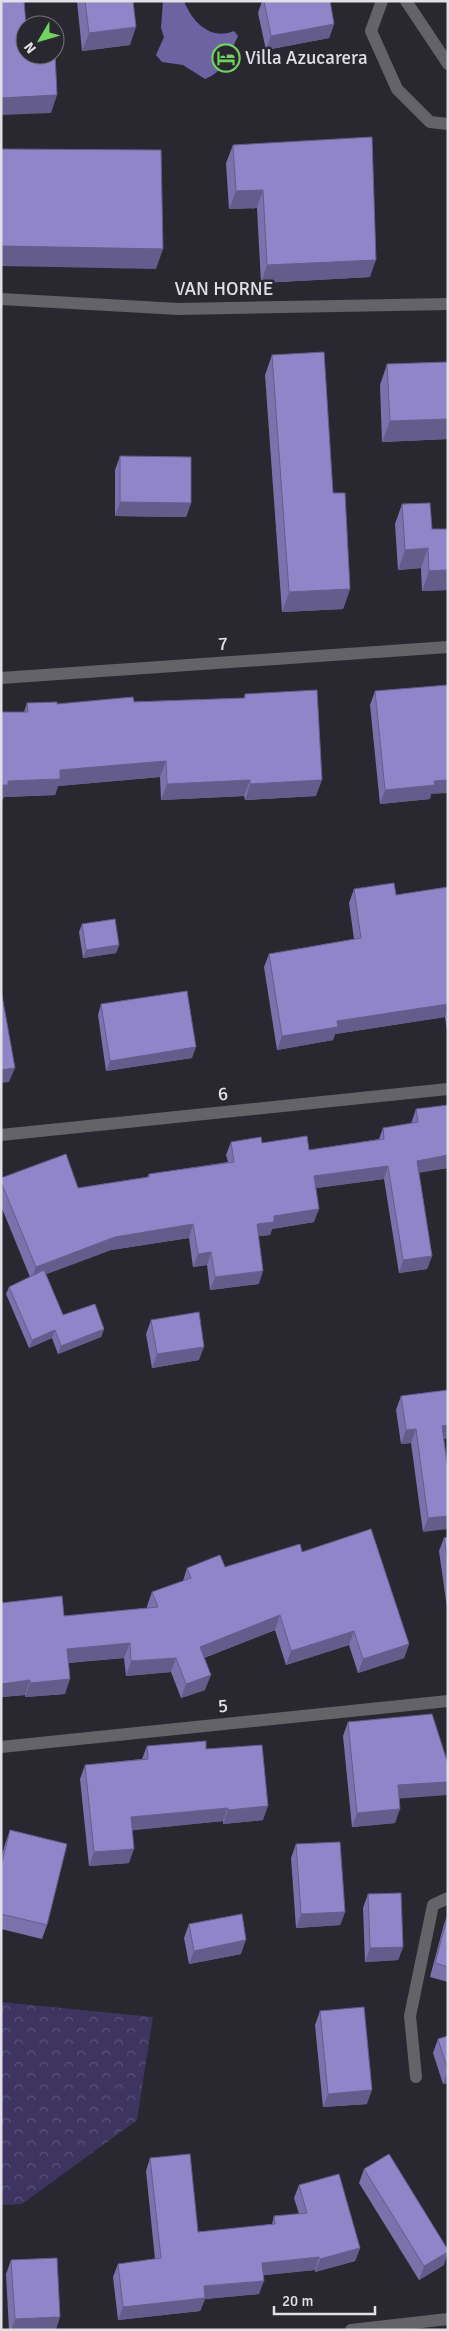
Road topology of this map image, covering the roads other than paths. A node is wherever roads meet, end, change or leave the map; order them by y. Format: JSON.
{"nodes":[{"id":1,"x":382,"y":1,"type":"edge"},
{"id":2,"x":406,"y":1,"type":"edge"},
{"id":3,"x":448,"y":64,"type":"edge"},
{"id":4,"x":448,"y":124,"type":"edge"},
{"id":5,"x":1,"y":299,"type":"edge"},
{"id":6,"x":448,"y":304,"type":"edge"},
{"id":7,"x":448,"y":646,"type":"edge"},
{"id":8,"x":1,"y":678,"type":"edge"},
{"id":9,"x":448,"y":1089,"type":"edge"},
{"id":10,"x":1,"y":1135,"type":"edge"},
{"id":11,"x":448,"y":1701,"type":"edge"},
{"id":12,"x":1,"y":1747,"type":"edge"},
{"id":13,"x":448,"y":1898,"type":"edge"},
{"id":14,"x":416,"y":2077,"type":"dead end"},
{"id":15,"x":448,"y":2319,"type":"edge"},
{"id":16,"x":351,"y":2330,"type":"edge"}],
"edges":[{"from":1,"to":4,"type":"street"},
{"from":2,"to":3,"type":"street"},
{"from":5,"to":6,"type":"street","name":"VAN HORNE"},
{"from":7,"to":8,"type":"street","name":"7"},
{"from":9,"to":10,"type":"street","name":"6"},
{"from":11,"to":12,"type":"street","name":"5"},
{"from":13,"to":14,"type":"street"},
{"from":15,"to":16,"type":"street"}]}
